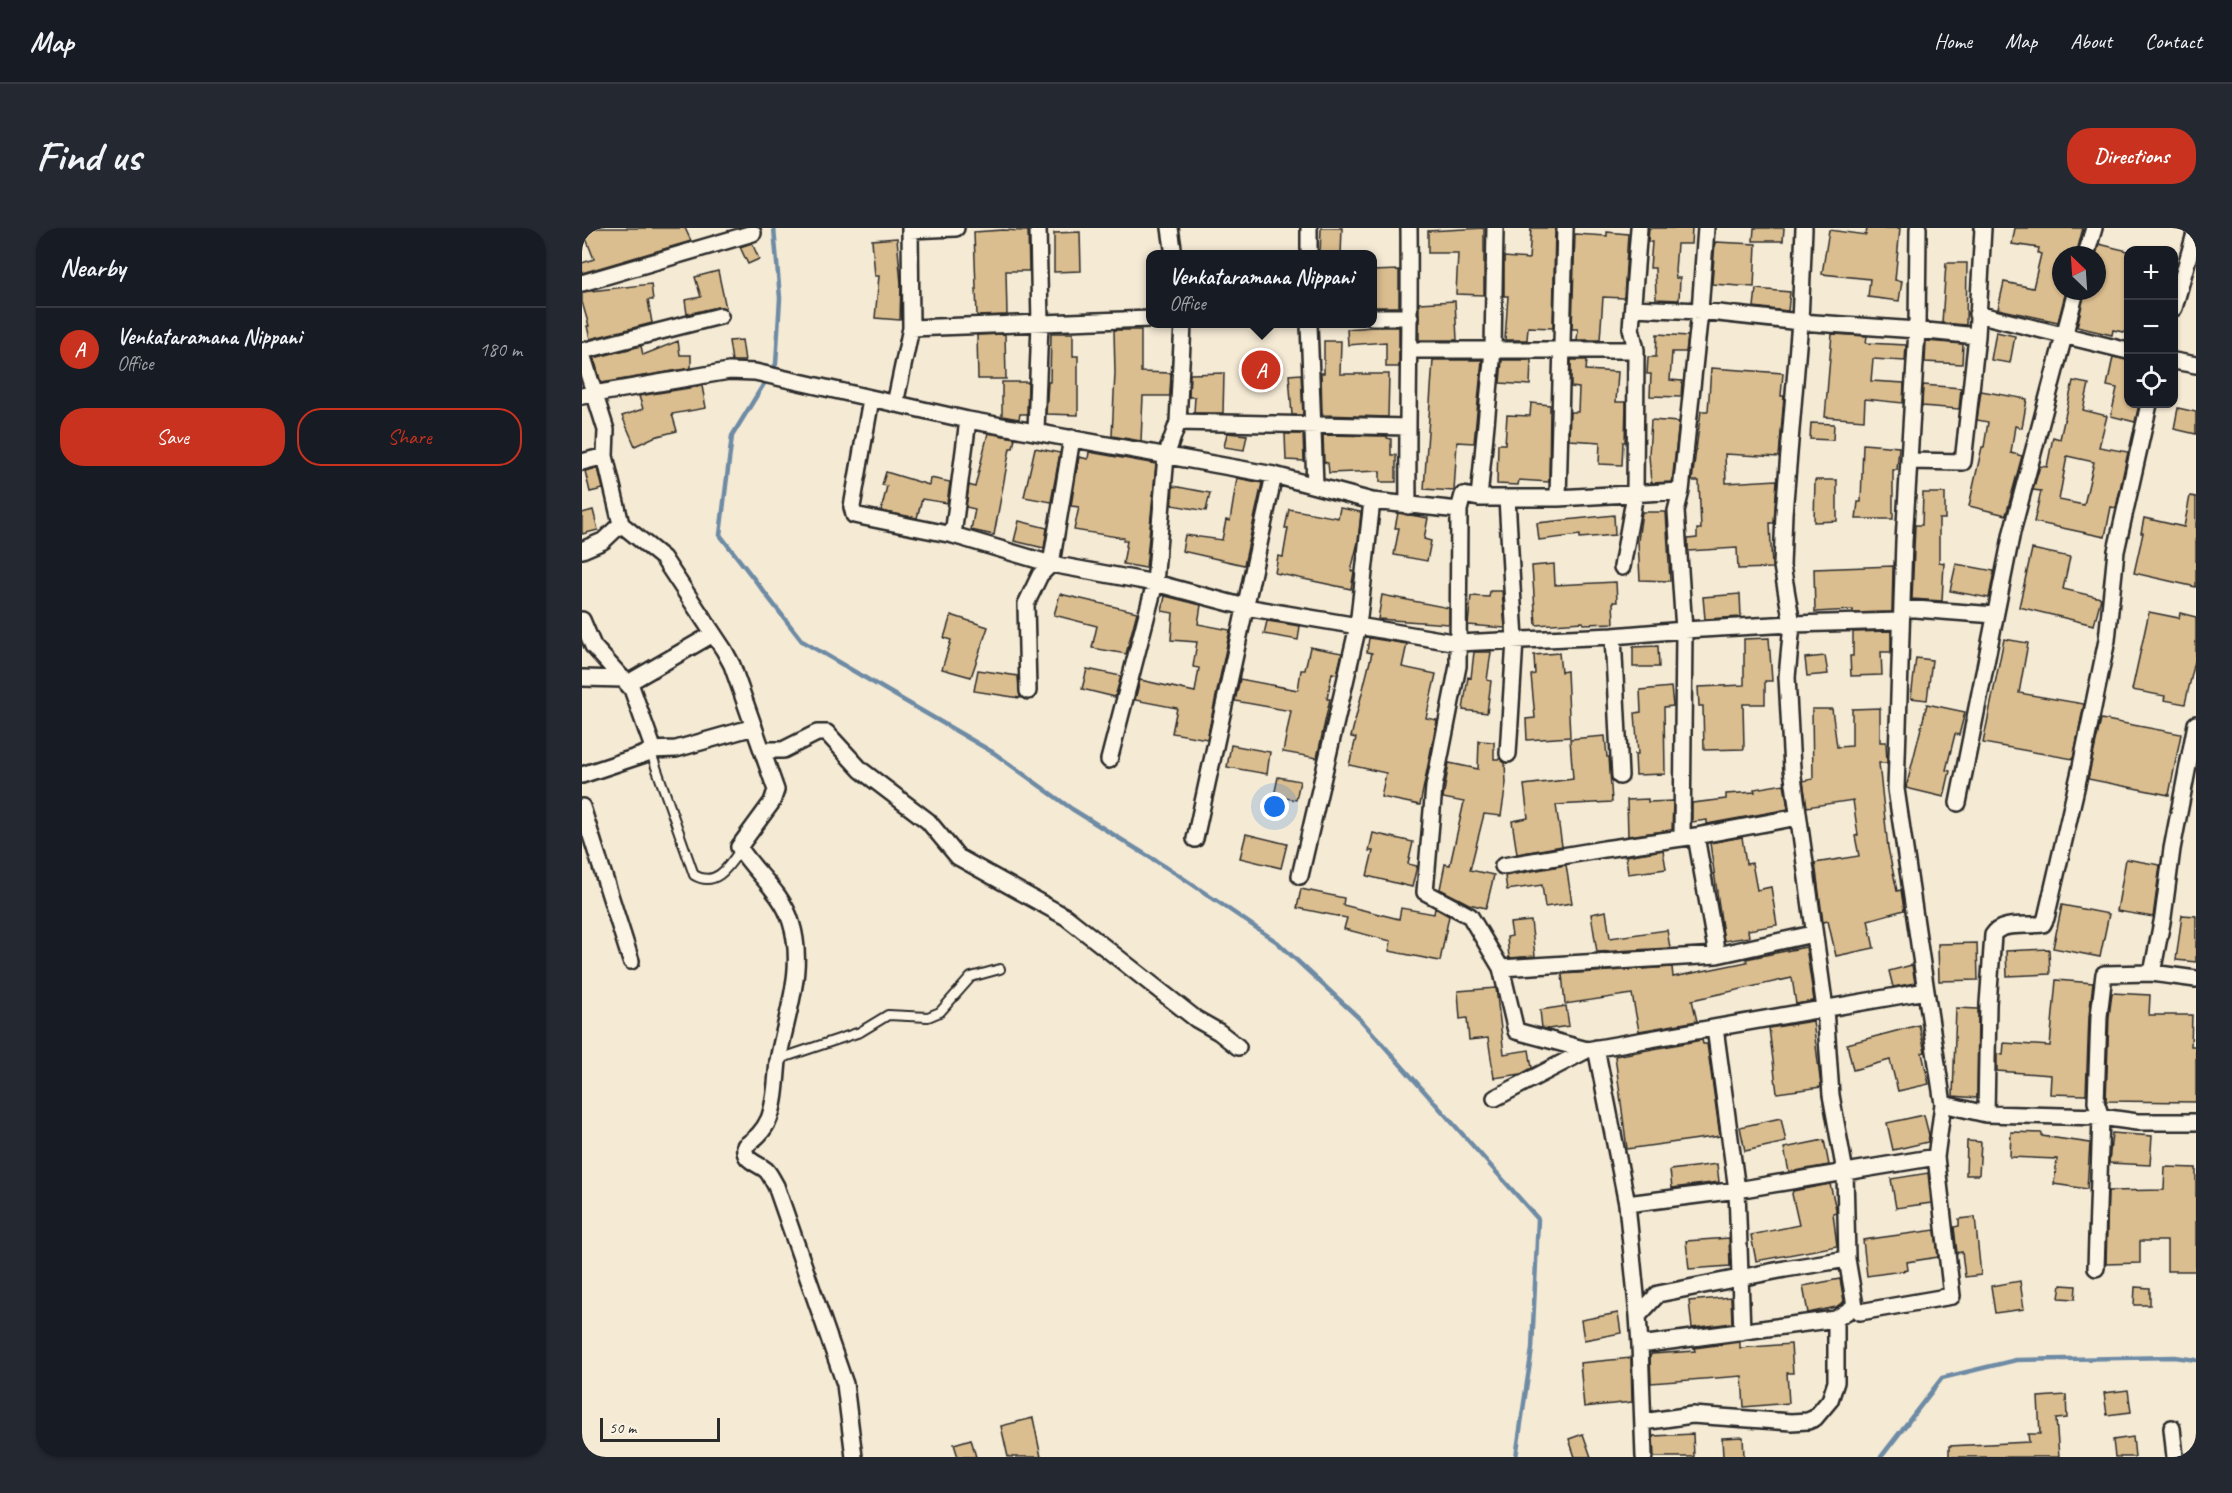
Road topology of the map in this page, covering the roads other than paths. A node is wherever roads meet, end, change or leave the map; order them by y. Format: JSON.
{"nodes":[{"id":1,"x":956,"y":228,"type":"edge"},
{"id":2,"x":1038,"y":228,"type":"edge"},
{"id":3,"x":1170,"y":228,"type":"edge"},
{"id":4,"x":1309,"y":228,"type":"edge"},
{"id":5,"x":1409,"y":228,"type":"edge"},
{"id":6,"x":1495,"y":228,"type":"edge"},
{"id":7,"x":1565,"y":228,"type":"edge"},
{"id":8,"x":1639,"y":228,"type":"edge"},
{"id":9,"x":1706,"y":228,"type":"edge"},
{"id":10,"x":1804,"y":228,"type":"edge"},
{"id":11,"x":1918,"y":228,"type":"edge"},
{"id":12,"x":1983,"y":228,"type":"edge"},
{"id":13,"x":2094,"y":228,"type":"edge"},
{"id":14,"x":910,"y":229,"type":"edge"},
{"id":15,"x":2196,"y":230,"type":"edge"},
{"id":16,"x":753,"y":233,"type":"dead end"},
{"id":17,"x":2089,"y":246,"type":"edge"},
{"id":18,"x":1173,"y":250,"type":"edge"},
{"id":19,"x":1309,"y":250,"type":"edge"},
{"id":20,"x":582,"y":284,"type":"edge"},
{"id":21,"x":2073,"y":300,"type":"edge"},
{"id":22,"x":2176,"y":300,"type":"edge"},
{"id":23,"x":1633,"y":308,"type":"junction"},
{"id":24,"x":1700,"y":311,"type":"junction"},
{"id":25,"x":1977,"y":314,"type":"junction"},
{"id":26,"x":720,"y":316,"type":"dead end"},
{"id":27,"x":1377,"y":317,"type":"edge"},
{"id":28,"x":1410,"y":317,"type":"junction"},
{"id":29,"x":1146,"y":319,"type":"edge"},
{"id":30,"x":1800,"y":322,"type":"junction"},
{"id":31,"x":1040,"y":323,"type":"junction"},
{"id":32,"x":911,"y":328,"type":"junction"},
{"id":33,"x":1183,"y":328,"type":"edge"},
{"id":34,"x":1309,"y":328,"type":"edge"},
{"id":35,"x":1917,"y":330,"type":"junction"},
{"id":36,"x":2063,"y":335,"type":"junction"},
{"id":37,"x":1977,"y":336,"type":"junction"},
{"id":38,"x":1410,"y":350,"type":"junction"},
{"id":39,"x":1493,"y":350,"type":"junction"},
{"id":40,"x":1636,"y":350,"type":"junction"},
{"id":41,"x":2124,"y":350,"type":"edge"},
{"id":42,"x":1563,"y":352,"type":"junction"},
{"id":43,"x":582,"y":353,"type":"edge"},
{"id":44,"x":2178,"y":362,"type":"edge"},
{"id":45,"x":2196,"y":365,"type":"edge"},
{"id":46,"x":588,"y":394,"type":"edge"},
{"id":47,"x":871,"y":399,"type":"junction"},
{"id":48,"x":895,"y":404,"type":"junction"},
{"id":49,"x":2148,"y":408,"type":"edge"},
{"id":50,"x":968,"y":420,"type":"junction"},
{"id":51,"x":1178,"y":422,"type":"junction"},
{"id":52,"x":1314,"y":426,"type":"junction"},
{"id":53,"x":1407,"y":427,"type":"junction"},
{"id":54,"x":1036,"y":432,"type":"junction"},
{"id":55,"x":1072,"y":438,"type":"junction"},
{"id":56,"x":605,"y":456,"type":"junction"},
{"id":57,"x":1166,"y":456,"type":"junction"},
{"id":58,"x":1909,"y":461,"type":"junction"},
{"id":59,"x":582,"y":462,"type":"edge"},
{"id":60,"x":1274,"y":476,"type":"junction"},
{"id":61,"x":1315,"y":485,"type":"junction"},
{"id":62,"x":1681,"y":491,"type":"junction"},
{"id":63,"x":1635,"y":494,"type":"junction"},
{"id":64,"x":1479,"y":498,"type":"junction"},
{"id":65,"x":1507,"y":498,"type":"junction"},
{"id":66,"x":1558,"y":498,"type":"junction"},
{"id":67,"x":1372,"y":501,"type":"junction"},
{"id":68,"x":1408,"y":506,"type":"junction"},
{"id":69,"x":1459,"y":510,"type":"junction"},
{"id":70,"x":621,"y":524,"type":"junction"},
{"id":71,"x":953,"y":535,"type":"junction"},
{"id":72,"x":582,"y":550,"type":"edge"},
{"id":73,"x":1051,"y":564,"type":"junction"},
{"id":74,"x":1622,"y":567,"type":"dead end"},
{"id":75,"x":1155,"y":583,"type":"junction"},
{"id":76,"x":1245,"y":607,"type":"junction"},
{"id":77,"x":1901,"y":615,"type":"junction"},
{"id":78,"x":1995,"y":615,"type":"junction"},
{"id":79,"x":582,"y":620,"type":"edge"},
{"id":80,"x":1792,"y":624,"type":"junction"},
{"id":81,"x":1358,"y":626,"type":"junction"},
{"id":82,"x":1684,"y":630,"type":"junction"},
{"id":83,"x":713,"y":634,"type":"junction"},
{"id":84,"x":1613,"y":636,"type":"junction"},
{"id":85,"x":1515,"y":640,"type":"junction"},
{"id":86,"x":1458,"y":643,"type":"junction"},
{"id":87,"x":582,"y":678,"type":"edge"},
{"id":88,"x":626,"y":681,"type":"junction"},
{"id":89,"x":1029,"y":691,"type":"dead end"},
{"id":90,"x":2196,"y":724,"type":"edge"},
{"id":91,"x":754,"y":727,"type":"junction"},
{"id":92,"x":650,"y":750,"type":"junction"},
{"id":93,"x":762,"y":750,"type":"junction"},
{"id":94,"x":1508,"y":754,"type":"dead end"},
{"id":95,"x":1109,"y":760,"type":"dead end"},
{"id":96,"x":582,"y":775,"type":"edge"},
{"id":97,"x":1620,"y":776,"type":"dead end"},
{"id":98,"x":1958,"y":803,"type":"dead end"},
{"id":99,"x":582,"y":807,"type":"edge"},
{"id":100,"x":1798,"y":817,"type":"junction"},
{"id":101,"x":1689,"y":837,"type":"junction"},
{"id":102,"x":1195,"y":839,"type":"dead end"},
{"id":103,"x":740,"y":850,"type":"junction"},
{"id":104,"x":1503,"y":866,"type":"dead end"},
{"id":105,"x":1300,"y":876,"type":"dead end"},
{"id":106,"x":1813,"y":934,"type":"junction"},
{"id":107,"x":1717,"y":955,"type":"junction"},
{"id":108,"x":631,"y":961,"type":"dead end"},
{"id":109,"x":1501,"y":968,"type":"junction"},
{"id":110,"x":1000,"y":969,"type":"dead end"},
{"id":111,"x":2152,"y":973,"type":"junction"},
{"id":112,"x":2196,"y":979,"type":"edge"},
{"id":113,"x":1926,"y":991,"type":"junction"},
{"id":114,"x":1826,"y":1009,"type":"junction"},
{"id":115,"x":1715,"y":1028,"type":"junction"},
{"id":116,"x":1238,"y":1047,"type":"dead end"},
{"id":117,"x":1592,"y":1049,"type":"junction"},
{"id":118,"x":779,"y":1059,"type":"junction"},
{"id":119,"x":1495,"y":1098,"type":"dead end"},
{"id":120,"x":1943,"y":1104,"type":"junction"},
{"id":121,"x":1986,"y":1114,"type":"junction"},
{"id":122,"x":2101,"y":1117,"type":"junction"},
{"id":123,"x":2196,"y":1122,"type":"edge"},
{"id":124,"x":1936,"y":1157,"type":"junction"},
{"id":125,"x":1845,"y":1172,"type":"junction"},
{"id":126,"x":1737,"y":1190,"type":"junction"},
{"id":127,"x":1627,"y":1204,"type":"junction"},
{"id":128,"x":1847,"y":1259,"type":"junction"},
{"id":129,"x":2096,"y":1268,"type":"dead end"},
{"id":130,"x":1740,"y":1277,"type":"junction"},
{"id":131,"x":1855,"y":1306,"type":"junction"},
{"id":132,"x":1638,"y":1316,"type":"junction"},
{"id":133,"x":1836,"y":1319,"type":"junction"},
{"id":134,"x":1742,"y":1332,"type":"junction"},
{"id":135,"x":1640,"y":1345,"type":"junction"},
{"id":136,"x":1643,"y":1422,"type":"junction"},
{"id":137,"x":2172,"y":1428,"type":"dead end"},
{"id":138,"x":854,"y":1457,"type":"edge"},
{"id":139,"x":1644,"y":1457,"type":"edge"},
{"id":140,"x":2175,"y":1457,"type":"edge"}],
"edges":[{"from":1,"to":14,"type":"street"},
{"from":2,"to":31,"type":"street"},
{"from":3,"to":18,"type":"street"},
{"from":4,"to":19,"type":"street"},
{"from":5,"to":28,"type":"street"},
{"from":6,"to":39,"type":"street"},
{"from":7,"to":42,"type":"street"},
{"from":8,"to":23,"type":"street"},
{"from":9,"to":24,"type":"street"},
{"from":10,"to":30,"type":"street"},
{"from":11,"to":35,"type":"street"},
{"from":12,"to":25,"type":"street"},
{"from":13,"to":17,"type":"street"},
{"from":14,"to":32,"type":"street"},
{"from":15,"to":22,"type":"street"},
{"from":16,"to":20,"type":"street"},
{"from":21,"to":36,"type":"street"},
{"from":23,"to":24,"type":"street"},
{"from":23,"to":40,"type":"street"},
{"from":24,"to":30,"type":"street"},
{"from":24,"to":62,"type":"street"},
{"from":25,"to":36,"type":"street"},
{"from":25,"to":37,"type":"street"},
{"from":26,"to":43,"type":"street"},
{"from":27,"to":28,"type":"street"},
{"from":28,"to":38,"type":"street"},
{"from":29,"to":31,"type":"street"},
{"from":30,"to":35,"type":"street"},
{"from":30,"to":80,"type":"street"},
{"from":31,"to":32,"type":"street"},
{"from":31,"to":54,"type":"street"},
{"from":32,"to":48,"type":"street"},
{"from":33,"to":51,"type":"street"},
{"from":34,"to":52,"type":"street"},
{"from":35,"to":37,"type":"street"},
{"from":35,"to":58,"type":"street"},
{"from":36,"to":41,"type":"street"},
{"from":36,"to":78,"type":"street"},
{"from":37,"to":58,"type":"street"},
{"from":38,"to":39,"type":"street"},
{"from":38,"to":53,"type":"street"},
{"from":39,"to":42,"type":"street"},
{"from":39,"to":64,"type":"street"},
{"from":40,"to":42,"type":"street"},
{"from":40,"to":63,"type":"street"},
{"from":42,"to":66,"type":"street"},
{"from":43,"to":46,"type":"street"},
{"from":44,"to":45,"type":"street"},
{"from":46,"to":47,"type":"street"},
{"from":46,"to":56,"type":"street"},
{"from":47,"to":48,"type":"street"},
{"from":47,"to":71,"type":"street"},
{"from":48,"to":50,"type":"street"},
{"from":49,"to":121,"type":"street"},
{"from":50,"to":54,"type":"street"},
{"from":50,"to":71,"type":"street"},
{"from":51,"to":52,"type":"street"},
{"from":51,"to":57,"type":"street"},
{"from":52,"to":53,"type":"street"},
{"from":52,"to":61,"type":"street"},
{"from":53,"to":68,"type":"street"},
{"from":54,"to":55,"type":"street"},
{"from":55,"to":57,"type":"street"},
{"from":55,"to":73,"type":"street"},
{"from":56,"to":59,"type":"street"},
{"from":56,"to":70,"type":"street"},
{"from":57,"to":60,"type":"street"},
{"from":57,"to":75,"type":"street"},
{"from":58,"to":77,"type":"street"},
{"from":60,"to":61,"type":"street"},
{"from":60,"to":76,"type":"street"},
{"from":61,"to":67,"type":"street"},
{"from":62,"to":63,"type":"street"},
{"from":62,"to":82,"type":"street"},
{"from":63,"to":66,"type":"street"},
{"from":63,"to":74,"type":"street"},
{"from":64,"to":65,"type":"street"},
{"from":64,"to":69,"type":"street"},
{"from":65,"to":66,"type":"street"},
{"from":65,"to":85,"type":"street"},
{"from":67,"to":68,"type":"street"},
{"from":67,"to":81,"type":"street"},
{"from":68,"to":69,"type":"street"},
{"from":69,"to":86,"type":"street"},
{"from":70,"to":72,"type":"street"},
{"from":70,"to":83,"type":"street"},
{"from":71,"to":73,"type":"street"},
{"from":73,"to":75,"type":"street"},
{"from":73,"to":89,"type":"street"},
{"from":75,"to":76,"type":"street"},
{"from":75,"to":95,"type":"street"},
{"from":76,"to":81,"type":"street"},
{"from":76,"to":102,"type":"street"},
{"from":77,"to":78,"type":"street"},
{"from":77,"to":80,"type":"street"},
{"from":77,"to":113,"type":"street"},
{"from":78,"to":98,"type":"street"},
{"from":79,"to":88,"type":"street"},
{"from":80,"to":82,"type":"street"},
{"from":80,"to":100,"type":"street"},
{"from":81,"to":86,"type":"street"},
{"from":81,"to":105,"type":"street"},
{"from":82,"to":84,"type":"street"},
{"from":82,"to":101,"type":"street"},
{"from":83,"to":88,"type":"street"},
{"from":83,"to":91,"type":"street"},
{"from":84,"to":85,"type":"street"},
{"from":84,"to":97,"type":"street"},
{"from":85,"to":86,"type":"street"},
{"from":85,"to":94,"type":"street"},
{"from":86,"to":109,"type":"street"},
{"from":87,"to":88,"type":"street"},
{"from":88,"to":92,"type":"street"},
{"from":90,"to":111,"type":"street"},
{"from":91,"to":92,"type":"street"},
{"from":91,"to":93,"type":"street"},
{"from":92,"to":96,"type":"street"},
{"from":92,"to":103,"type":"lane"},
{"from":93,"to":103,"type":"street"},
{"from":93,"to":116,"type":"street"},
{"from":99,"to":108,"type":"street"},
{"from":100,"to":101,"type":"street"},
{"from":100,"to":106,"type":"street"},
{"from":101,"to":104,"type":"street"},
{"from":101,"to":107,"type":"street"},
{"from":103,"to":118,"type":"street"},
{"from":106,"to":107,"type":"street"},
{"from":106,"to":114,"type":"street"},
{"from":107,"to":109,"type":"street"},
{"from":109,"to":117,"type":"street"},
{"from":110,"to":118,"type":"lane"},
{"from":111,"to":112,"type":"street"},
{"from":111,"to":122,"type":"street"},
{"from":113,"to":114,"type":"street"},
{"from":113,"to":120,"type":"street"},
{"from":114,"to":115,"type":"street"},
{"from":114,"to":125,"type":"street"},
{"from":115,"to":117,"type":"street"},
{"from":115,"to":126,"type":"street"},
{"from":117,"to":119,"type":"street"},
{"from":117,"to":127,"type":"street"},
{"from":118,"to":138,"type":"street"},
{"from":120,"to":121,"type":"street"},
{"from":120,"to":124,"type":"street"},
{"from":121,"to":122,"type":"street"},
{"from":122,"to":123,"type":"street"},
{"from":122,"to":129,"type":"street"},
{"from":124,"to":125,"type":"street"},
{"from":124,"to":131,"type":"street"},
{"from":125,"to":126,"type":"street"},
{"from":125,"to":128,"type":"street"},
{"from":126,"to":127,"type":"street"},
{"from":126,"to":130,"type":"street"},
{"from":127,"to":132,"type":"street"},
{"from":128,"to":130,"type":"street"},
{"from":128,"to":131,"type":"street"},
{"from":130,"to":132,"type":"street"},
{"from":130,"to":134,"type":"street"},
{"from":131,"to":133,"type":"street"},
{"from":132,"to":135,"type":"street"},
{"from":133,"to":134,"type":"street"},
{"from":133,"to":136,"type":"street"},
{"from":134,"to":135,"type":"street"},
{"from":135,"to":136,"type":"street"},
{"from":136,"to":139,"type":"street"},
{"from":137,"to":140,"type":"street"}]}
